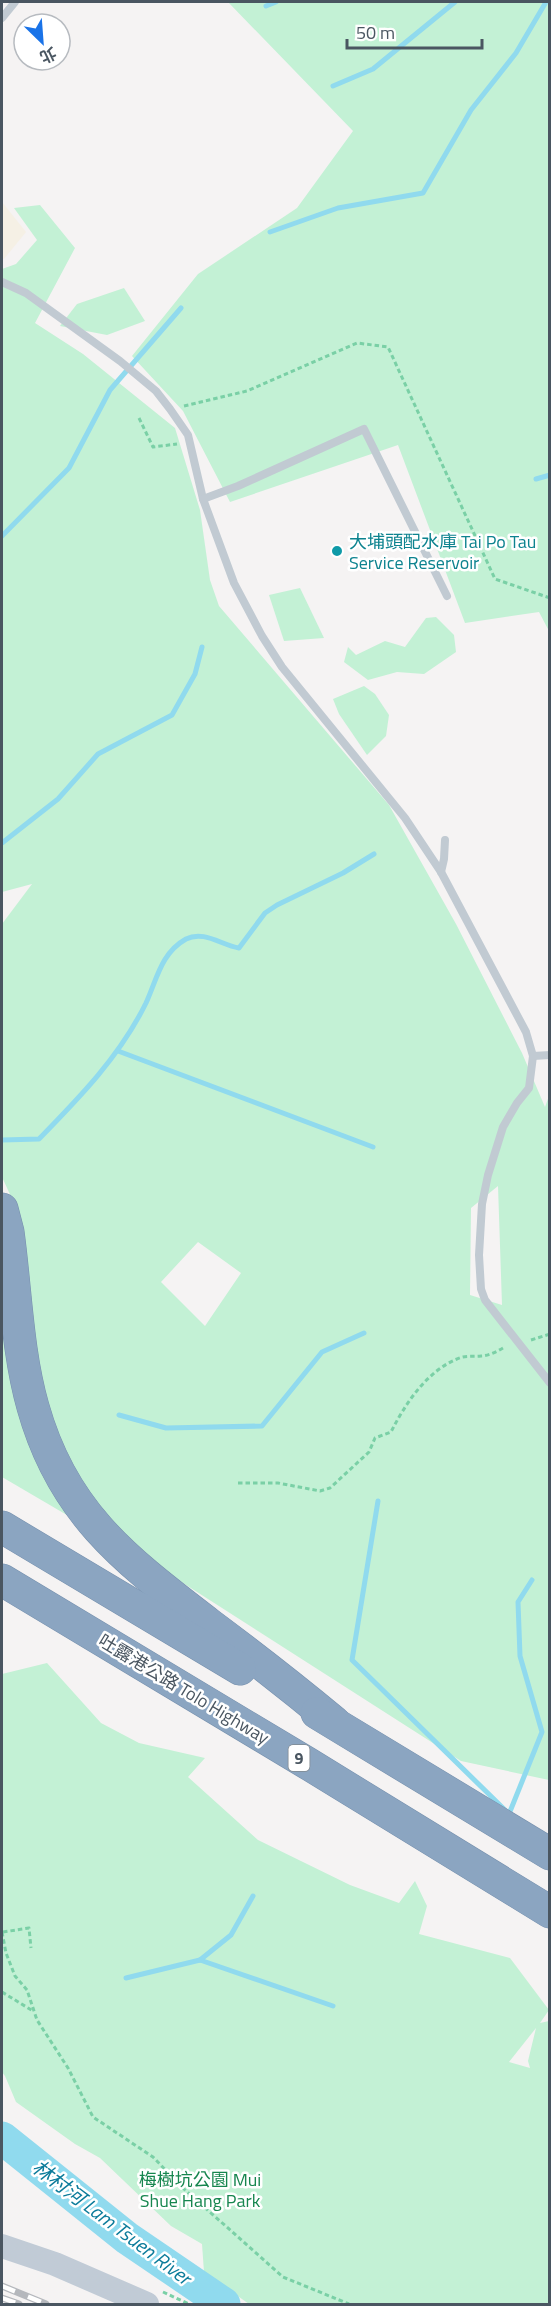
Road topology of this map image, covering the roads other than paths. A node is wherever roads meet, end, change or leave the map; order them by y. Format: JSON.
{"nodes":[{"id":1,"x":15,"y":2,"type":"edge"},
{"id":2,"x":2,"y":18,"type":"edge"},
{"id":3,"x":2,"y":282,"type":"edge"},
{"id":4,"x":203,"y":499,"type":"junction"},
{"id":5,"x":447,"y":596,"type":"dead end"},
{"id":6,"x":445,"y":840,"type":"dead end"},
{"id":7,"x":441,"y":872,"type":"junction"},
{"id":8,"x":549,"y":1054,"type":"edge"},
{"id":9,"x":533,"y":1056,"type":"junction"},
{"id":10,"x":2,"y":1209,"type":"edge"},
{"id":11,"x":549,"y":1383,"type":"edge"},
{"id":12,"x":2,"y":1527,"type":"edge"},
{"id":13,"x":2,"y":1580,"type":"edge"},
{"id":14,"x":2,"y":1593,"type":"edge"},
{"id":15,"x":46,"y":1606,"type":"junction"},
{"id":16,"x":334,"y":1722,"type":"junction"},
{"id":17,"x":549,"y":1854,"type":"edge"},
{"id":18,"x":549,"y":1912,"type":"edge"},
{"id":19,"x":2,"y":2246,"type":"edge"},
{"id":20,"x":147,"y":2304,"type":"edge"}],
"edges":[{"from":1,"to":2,"type":"lane"},
{"from":3,"to":4,"type":"lane"},
{"from":4,"to":5,"type":"lane"},
{"from":4,"to":7,"type":"lane"},
{"from":6,"to":7,"type":"lane"},
{"from":7,"to":9,"type":"lane"},
{"from":8,"to":9,"type":"lane"},
{"from":9,"to":11,"type":"lane"},
{"from":10,"to":16,"type":"highway"},
{"from":12,"to":16,"type":"highway"},
{"from":13,"to":15,"type":"highway","name":"吐露港公路 Tolo Highway","number":"9"},
{"from":14,"to":15,"type":"highway"},
{"from":15,"to":18,"type":"highway","name":"吐露港公路 Tolo Highway","number":"9"},
{"from":16,"to":17,"type":"highway"},
{"from":19,"to":20,"type":"main road"}]}
